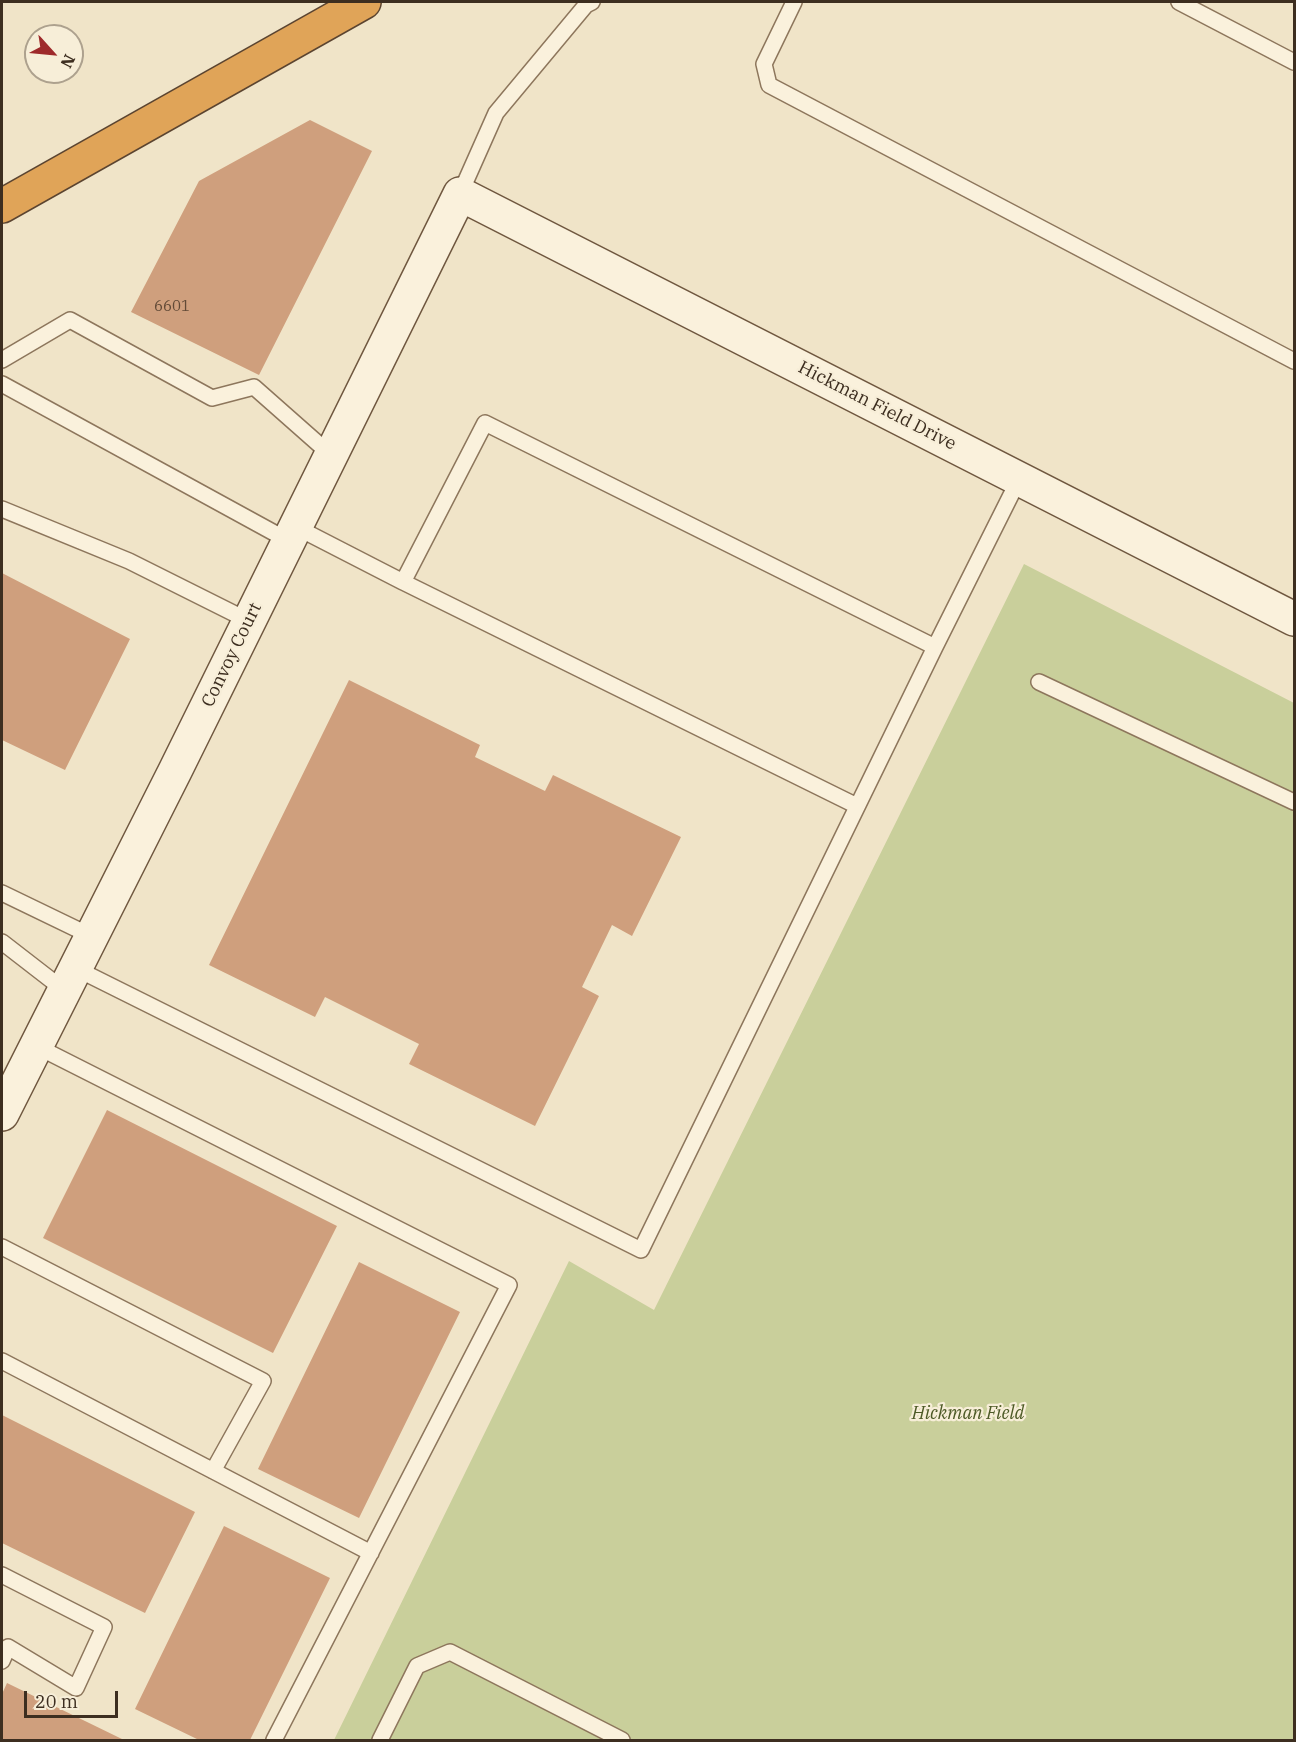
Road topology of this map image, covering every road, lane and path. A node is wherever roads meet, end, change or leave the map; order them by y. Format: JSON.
{"nodes":[{"id":1,"x":364,"y":2,"type":"edge"},
{"id":2,"x":592,"y":2,"type":"edge"},
{"id":3,"x":794,"y":2,"type":"edge"},
{"id":4,"x":1179,"y":2,"type":"edge"},
{"id":5,"x":1294,"y":62,"type":"edge"},
{"id":6,"x":460,"y":194,"type":"junction"},
{"id":7,"x":2,"y":206,"type":"edge"},
{"id":8,"x":2,"y":360,"type":"edge"},
{"id":9,"x":1294,"y":361,"type":"edge"},
{"id":10,"x":2,"y":384,"type":"edge"},
{"id":11,"x":331,"y":455,"type":"junction"},
{"id":12,"x":1019,"y":479,"type":"junction"},
{"id":13,"x":2,"y":509,"type":"edge"},
{"id":14,"x":292,"y":534,"type":"junction"},
{"id":15,"x":403,"y":582,"type":"junction"},
{"id":16,"x":1294,"y":619,"type":"edge"},
{"id":17,"x":249,"y":621,"type":"junction"},
{"id":18,"x":935,"y":647,"type":"junction"},
{"id":19,"x":1039,"y":682,"type":"dead end"},
{"id":20,"x":1294,"y":802,"type":"edge"},
{"id":21,"x":857,"y":806,"type":"junction"},
{"id":22,"x":2,"y":893,"type":"edge"},
{"id":23,"x":91,"y":936,"type":"junction"},
{"id":24,"x":2,"y":942,"type":"edge"},
{"id":25,"x":70,"y":979,"type":"junction"},
{"id":26,"x":36,"y":1046,"type":"junction"},
{"id":27,"x":2,"y":1114,"type":"edge"},
{"id":28,"x":2,"y":1247,"type":"edge"},
{"id":29,"x":2,"y":1361,"type":"edge"},
{"id":30,"x":213,"y":1471,"type":"junction"},
{"id":31,"x":371,"y":1553,"type":"junction"},
{"id":32,"x":2,"y":1575,"type":"edge"},
{"id":33,"x":2,"y":1662,"type":"edge"},
{"id":34,"x":274,"y":1740,"type":"edge"},
{"id":35,"x":380,"y":1740,"type":"edge"},
{"id":36,"x":622,"y":1740,"type":"edge"}],
"edges":[{"from":1,"to":7,"type":"highway"},
{"from":2,"to":6,"type":"lane"},
{"from":3,"to":9,"type":"lane"},
{"from":4,"to":5,"type":"lane"},
{"from":6,"to":11,"type":"street","name":"Convoy Court"},
{"from":6,"to":12,"type":"street","name":"Hickman Field Drive"},
{"from":8,"to":11,"type":"lane"},
{"from":10,"to":14,"type":"lane"},
{"from":11,"to":14,"type":"street","name":"Convoy Court"},
{"from":12,"to":16,"type":"street","name":"Hickman Field Drive"},
{"from":12,"to":18,"type":"lane"},
{"from":13,"to":17,"type":"lane"},
{"from":14,"to":15,"type":"lane"},
{"from":14,"to":17,"type":"street","name":"Convoy Court"},
{"from":15,"to":18,"type":"lane"},
{"from":15,"to":21,"type":"lane"},
{"from":17,"to":23,"type":"street","name":"Convoy Court"},
{"from":18,"to":21,"type":"lane"},
{"from":19,"to":20,"type":"lane"},
{"from":21,"to":25,"type":"lane"},
{"from":22,"to":23,"type":"lane"},
{"from":23,"to":25,"type":"street","name":"Convoy Court"},
{"from":24,"to":25,"type":"lane"},
{"from":25,"to":26,"type":"street","name":"Convoy Court"},
{"from":26,"to":27,"type":"street","name":"Convoy Court"},
{"from":26,"to":31,"type":"lane"},
{"from":28,"to":30,"type":"lane"},
{"from":29,"to":30,"type":"lane"},
{"from":30,"to":31,"type":"lane"},
{"from":31,"to":34,"type":"lane"},
{"from":32,"to":33,"type":"lane"},
{"from":35,"to":36,"type":"lane"}]}
